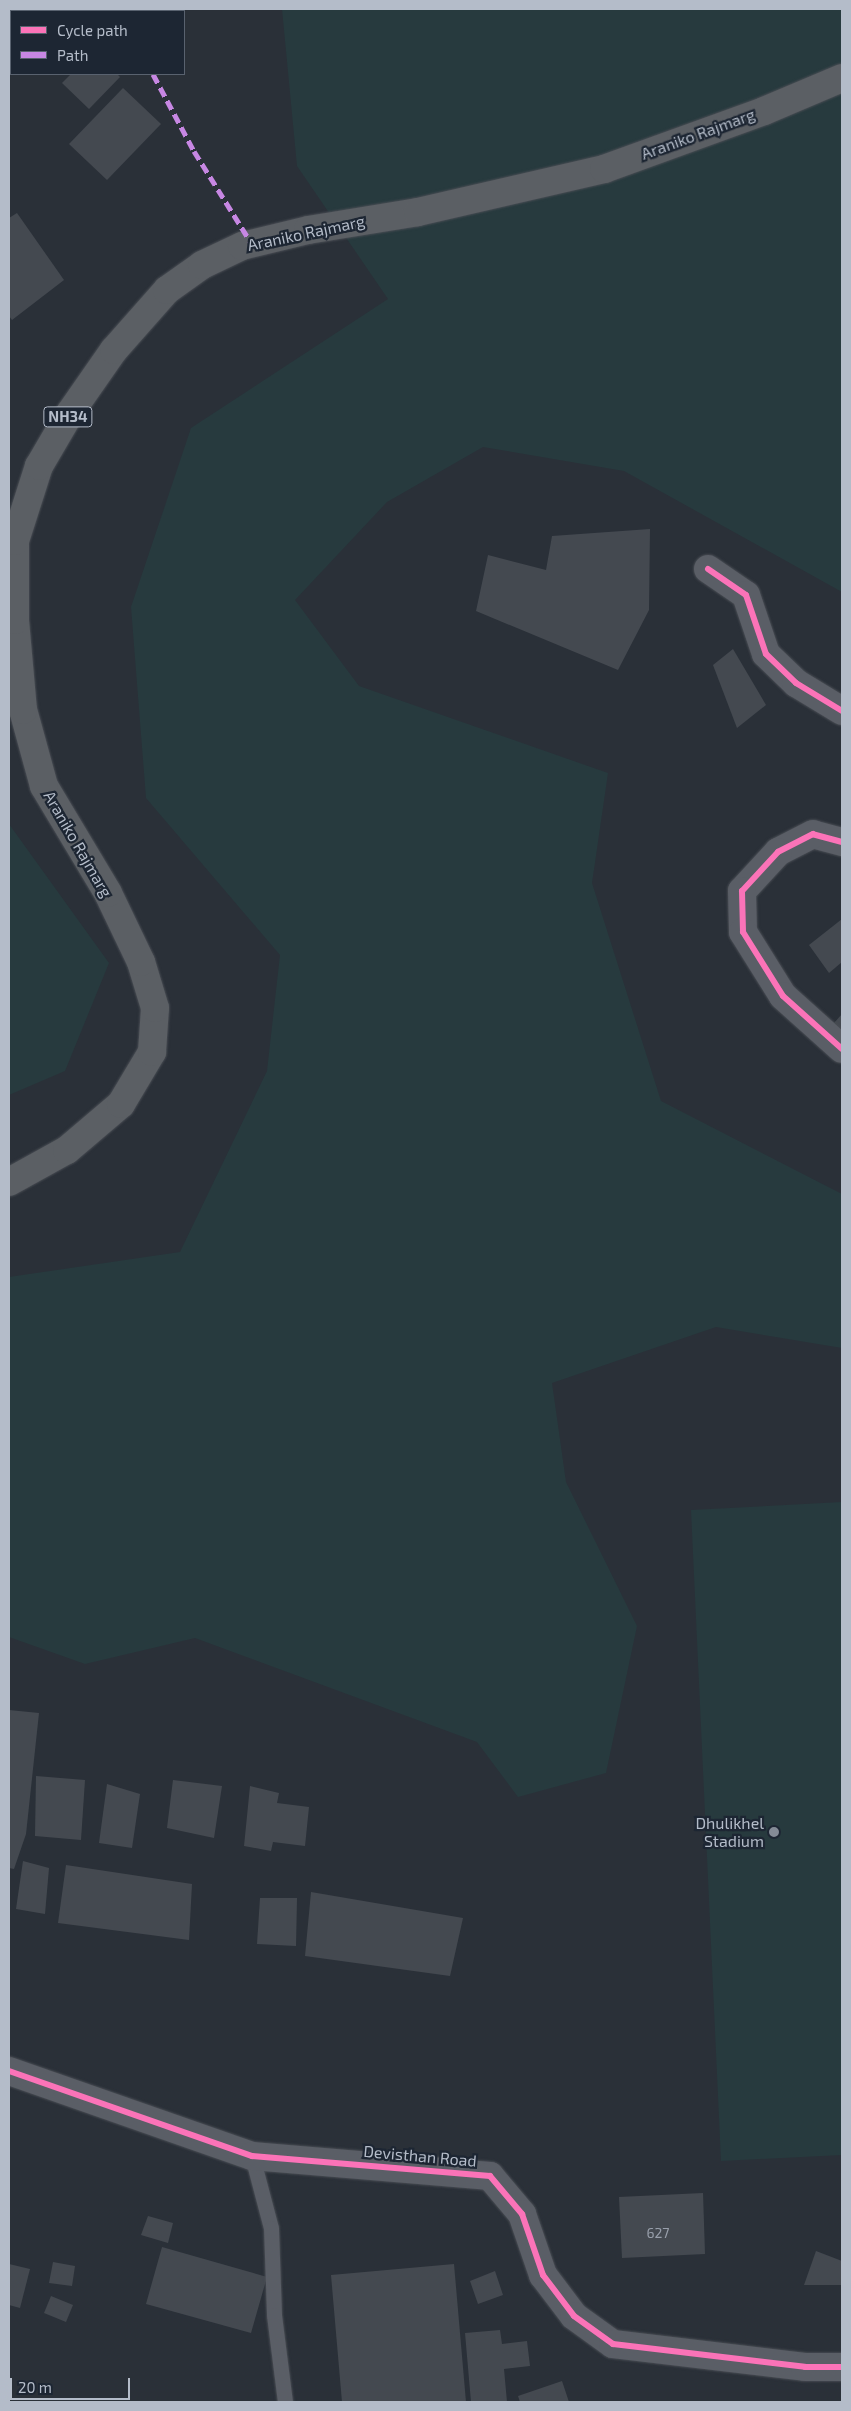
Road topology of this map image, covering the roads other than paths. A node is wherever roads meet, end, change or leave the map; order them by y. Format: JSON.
{"nodes":[{"id":1,"x":842,"y":78,"type":"edge"},
{"id":2,"x":708,"y":569,"type":"dead end"},
{"id":3,"x":842,"y":711,"type":"edge"},
{"id":4,"x":842,"y":842,"type":"edge"},
{"id":5,"x":842,"y":1049,"type":"edge"},
{"id":6,"x":9,"y":1182,"type":"edge"},
{"id":7,"x":9,"y":2071,"type":"edge"},
{"id":8,"x":252,"y":2156,"type":"junction"},
{"id":9,"x":842,"y":2367,"type":"edge"},
{"id":10,"x":285,"y":2402,"type":"edge"}],
"edges":[{"from":1,"to":6,"type":"highway","name":"Araniko Rajmarg","number":"NH34"},
{"from":2,"to":3,"type":"street"},
{"from":4,"to":5,"type":"street"},
{"from":7,"to":8,"type":"street","name":"Devisthan Road"},
{"from":8,"to":9,"type":"street","name":"Devisthan Road"},
{"from":8,"to":10,"type":"lane"}]}
